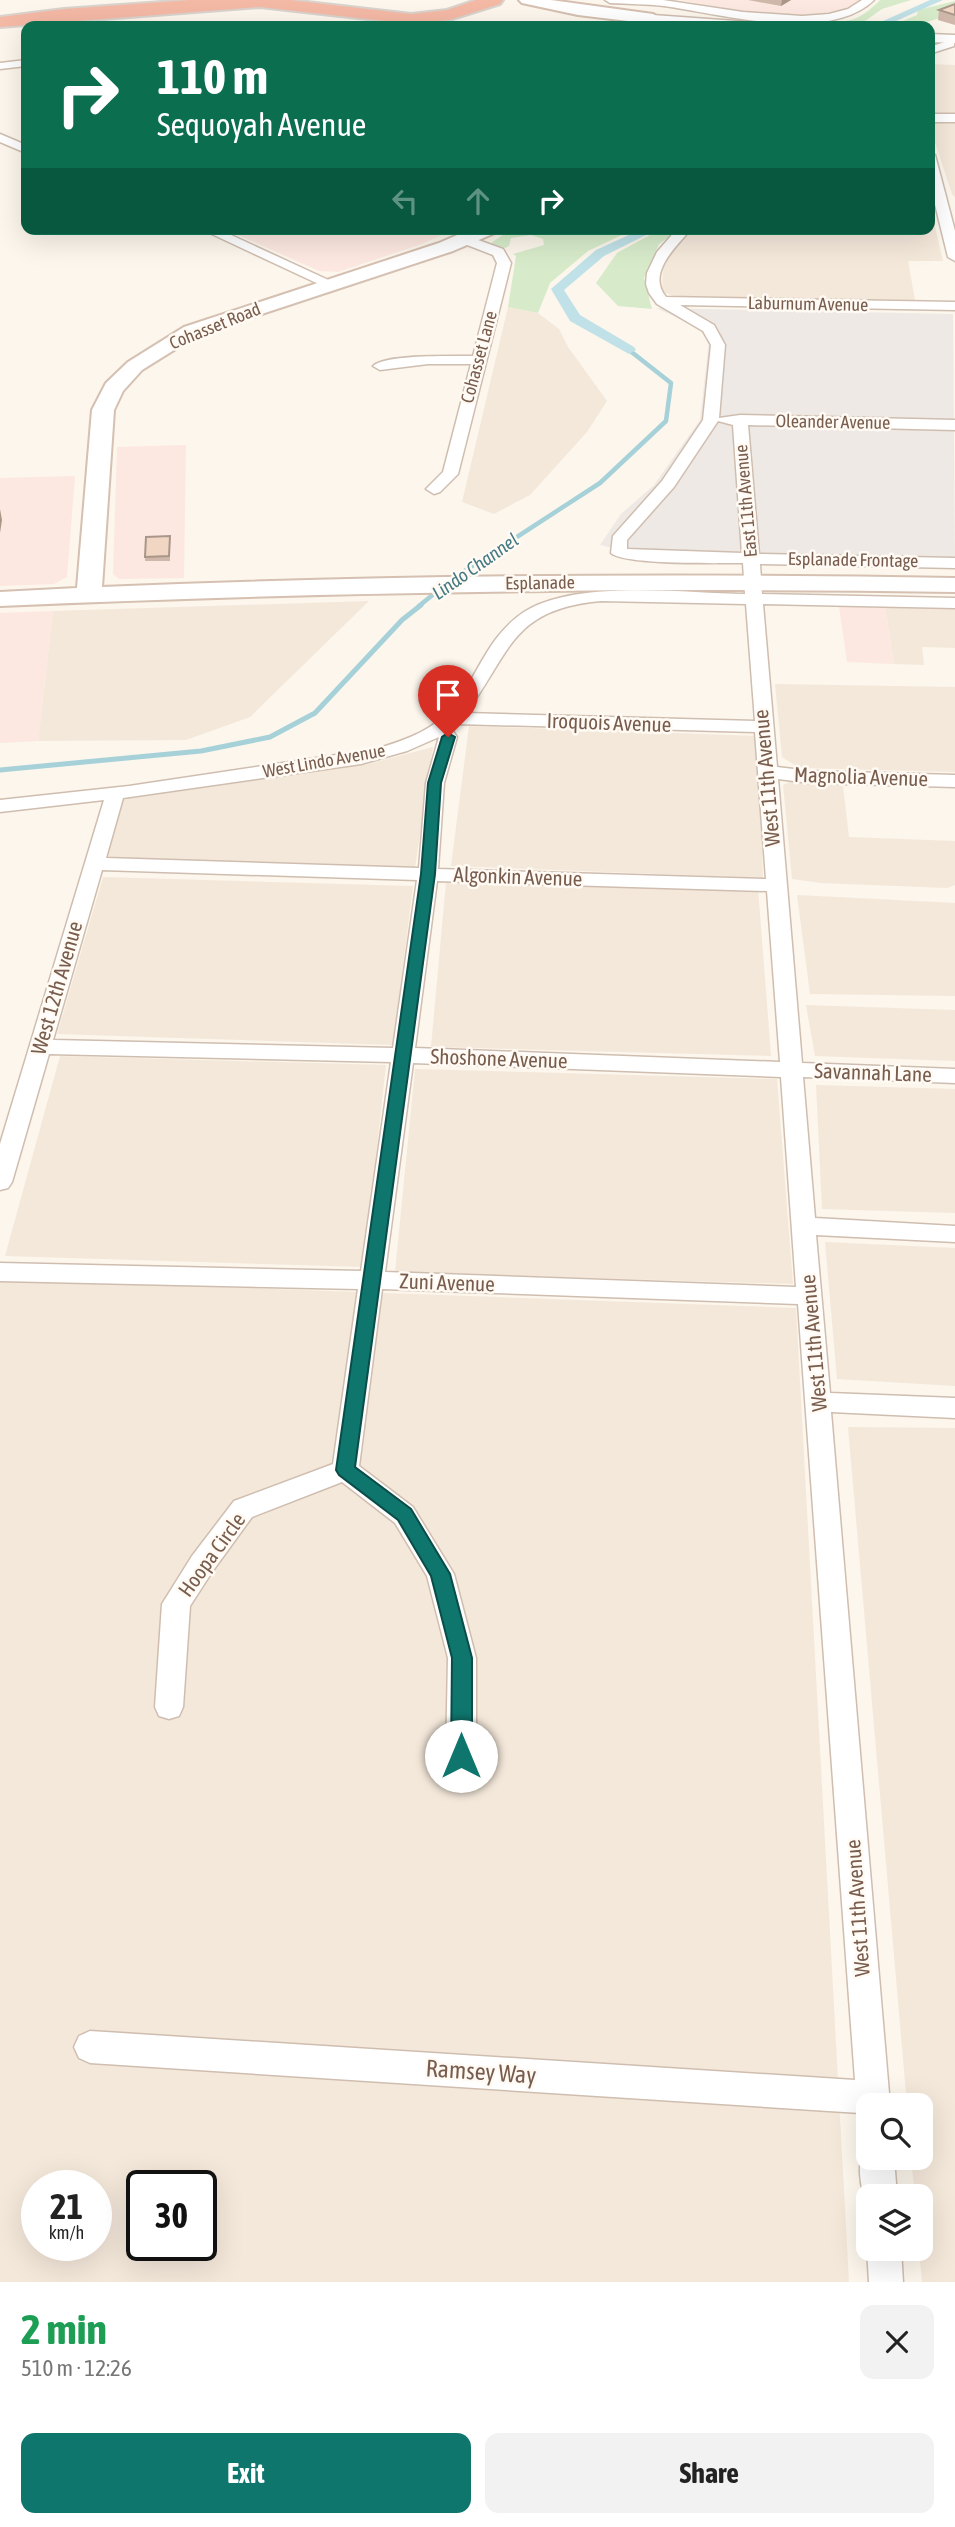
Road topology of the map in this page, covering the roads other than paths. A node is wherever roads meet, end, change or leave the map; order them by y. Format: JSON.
{"nodes":[{"id":1,"x":102,"y":0,"type":"edge"},
{"id":2,"x":177,"y":0,"type":"edge"},
{"id":3,"x":351,"y":0,"type":"edge"},
{"id":4,"x":494,"y":0,"type":"edge"},
{"id":5,"x":527,"y":0,"type":"edge"},
{"id":6,"x":610,"y":0,"type":"edge"},
{"id":7,"x":869,"y":0,"type":"edge"},
{"id":8,"x":463,"y":2,"type":"edge"},
{"id":9,"x":666,"y":3,"type":"junction"},
{"id":10,"x":547,"y":4,"type":"junction"},
{"id":11,"x":0,"y":13,"type":"edge"},
{"id":12,"x":40,"y":17,"type":"junction"},
{"id":13,"x":609,"y":21,"type":"edge"},
{"id":14,"x":634,"y":21,"type":"edge"},
{"id":15,"x":651,"y":21,"type":"edge"},
{"id":16,"x":0,"y":22,"type":"edge"},
{"id":17,"x":935,"y":38,"type":"edge"},
{"id":18,"x":953,"y":39,"type":"edge"},
{"id":19,"x":935,"y":50,"type":"edge"},
{"id":20,"x":21,"y":64,"type":"edge"},
{"id":21,"x":0,"y":66,"type":"edge"},
{"id":22,"x":935,"y":118,"type":"edge"},
{"id":23,"x":955,"y":118,"type":"edge"},
{"id":24,"x":0,"y":138,"type":"edge"},
{"id":25,"x":21,"y":147,"type":"edge"},
{"id":26,"x":935,"y":177,"type":"edge"},
{"id":27,"x":942,"y":203,"type":"edge"},
{"id":28,"x":220,"y":235,"type":"edge"},
{"id":29,"x":477,"y":235,"type":"edge"},
{"id":30,"x":678,"y":235,"type":"edge"},
{"id":31,"x":467,"y":240,"type":"junction"},
{"id":32,"x":955,"y":257,"type":"edge"},
{"id":33,"x":330,"y":284,"type":"junction"},
{"id":34,"x":662,"y":301,"type":"junction"},
{"id":35,"x":955,"y":306,"type":"edge"},
{"id":36,"x":478,"y":360,"type":"junction"},
{"id":37,"x":380,"y":366,"type":"dead end"},
{"id":38,"x":711,"y":420,"type":"junction"},
{"id":39,"x":740,"y":420,"type":"junction"},
{"id":40,"x":955,"y":425,"type":"edge"},
{"id":41,"x":434,"y":489,"type":"dead end"},
{"id":42,"x":955,"y":563,"type":"edge"},
{"id":43,"x":753,"y":579,"type":"junction"},
{"id":44,"x":955,"y":585,"type":"edge"},
{"id":45,"x":89,"y":594,"type":"junction"},
{"id":46,"x":0,"y":599,"type":"edge"},
{"id":47,"x":955,"y":603,"type":"edge"},
{"id":48,"x":448,"y":723,"type":"junction"},
{"id":49,"x":763,"y":727,"type":"junction"},
{"id":50,"x":767,"y":772,"type":"junction"},
{"id":51,"x":955,"y":781,"type":"edge"},
{"id":52,"x":115,"y":794,"type":"junction"},
{"id":53,"x":0,"y":806,"type":"edge"},
{"id":54,"x":93,"y":864,"type":"junction"},
{"id":55,"x":428,"y":874,"type":"junction"},
{"id":56,"x":776,"y":885,"type":"junction"},
{"id":57,"x":40,"y":1047,"type":"junction"},
{"id":58,"x":403,"y":1055,"type":"junction"},
{"id":59,"x":790,"y":1070,"type":"junction"},
{"id":60,"x":955,"y":1076,"type":"edge"},
{"id":61,"x":0,"y":1182,"type":"edge"},
{"id":62,"x":804,"y":1226,"type":"junction"},
{"id":63,"x":955,"y":1234,"type":"edge"},
{"id":64,"x":0,"y":1272,"type":"edge"},
{"id":65,"x":372,"y":1280,"type":"junction"},
{"id":66,"x":810,"y":1296,"type":"junction"},
{"id":67,"x":818,"y":1402,"type":"junction"},
{"id":68,"x":955,"y":1408,"type":"edge"},
{"id":69,"x":345,"y":1470,"type":"junction"},
{"id":70,"x":169,"y":1707,"type":"dead end"},
{"id":71,"x":461,"y":1756,"type":"dead end"},
{"id":72,"x":90,"y":2047,"type":"dead end"},
{"id":73,"x":872,"y":2093,"type":"edge"},
{"id":74,"x":856,"y":2100,"type":"edge"},
{"id":75,"x":885,"y":2261,"type":"edge"},
{"id":76,"x":886,"y":2282,"type":"edge"}],
"edges":[{"from":1,"to":11,"type":"highway"},
{"from":2,"to":12,"type":"highway"},
{"from":3,"to":8,"type":"highway"},
{"from":4,"to":12,"type":"highway"},
{"from":5,"to":10,"type":"main road"},
{"from":6,"to":9,"type":"street"},
{"from":7,"to":9,"type":"street"},
{"from":9,"to":15,"type":"street"},
{"from":10,"to":13,"type":"main road"},
{"from":10,"to":14,"type":"main road"},
{"from":12,"to":16,"type":"highway"},
{"from":17,"to":18,"type":"street"},
{"from":18,"to":19,"type":"street"},
{"from":20,"to":21,"type":"street"},
{"from":22,"to":23,"type":"street"},
{"from":24,"to":25,"type":"street"},
{"from":26,"to":27,"type":"street"},
{"from":27,"to":32,"type":"street"},
{"from":28,"to":33,"type":"street"},
{"from":29,"to":31,"type":"main road","name":"Cohasset Road"},
{"from":30,"to":34,"type":"street"},
{"from":31,"to":33,"type":"main road","name":"Cohasset Road"},
{"from":31,"to":36,"type":"street","name":"Cohasset Lane"},
{"from":33,"to":45,"type":"main road","name":"Cohasset Road"},
{"from":34,"to":35,"type":"street","name":"Laburnum Avenue"},
{"from":34,"to":38,"type":"street"},
{"from":36,"to":37,"type":"street"},
{"from":36,"to":41,"type":"street","name":"Cohasset Lane"},
{"from":38,"to":39,"type":"street","name":"Oleander Avenue"},
{"from":38,"to":43,"type":"street"},
{"from":39,"to":40,"type":"street","name":"Oleander Avenue"},
{"from":39,"to":43,"type":"street","name":"East 11th Avenue"},
{"from":42,"to":43,"type":"street","name":"Esplanade Frontage"},
{"from":43,"to":44,"type":"main road","name":"Esplanade"},
{"from":43,"to":45,"type":"main road","name":"Esplanade"},
{"from":43,"to":47,"type":"street","name":"Esplanade Frontage"},
{"from":43,"to":48,"type":"street"},
{"from":43,"to":49,"type":"street","name":"West 11th Avenue"},
{"from":45,"to":46,"type":"main road","name":"Esplanade"},
{"from":48,"to":49,"type":"street","name":"Iroquois Avenue"},
{"from":48,"to":52,"type":"street","name":"West Lindo Avenue"},
{"from":48,"to":55,"type":"street"},
{"from":49,"to":50,"type":"street","name":"West 11th Avenue"},
{"from":50,"to":51,"type":"street","name":"Magnolia Avenue"},
{"from":50,"to":56,"type":"street","name":"West 11th Avenue"},
{"from":52,"to":53,"type":"street","name":"West Lindo Avenue"},
{"from":52,"to":54,"type":"street","name":"West 12th Avenue"},
{"from":54,"to":55,"type":"street","name":"Algonkin Avenue"},
{"from":54,"to":57,"type":"street","name":"West 12th Avenue"},
{"from":55,"to":56,"type":"street","name":"Algonkin Avenue"},
{"from":55,"to":58,"type":"street"},
{"from":56,"to":59,"type":"street","name":"West 11th Avenue"},
{"from":57,"to":58,"type":"street","name":"Shoshone Avenue"},
{"from":57,"to":61,"type":"street","name":"West 12th Avenue"},
{"from":58,"to":59,"type":"street","name":"Shoshone Avenue"},
{"from":58,"to":65,"type":"street"},
{"from":59,"to":60,"type":"street","name":"Savannah Lane"},
{"from":59,"to":62,"type":"street","name":"West 11th Avenue"},
{"from":62,"to":63,"type":"street"},
{"from":62,"to":66,"type":"street","name":"West 11th Avenue"},
{"from":64,"to":65,"type":"street","name":"Zuni Avenue"},
{"from":65,"to":66,"type":"street","name":"Zuni Avenue"},
{"from":65,"to":69,"type":"street"},
{"from":66,"to":67,"type":"street","name":"West 11th Avenue"},
{"from":67,"to":68,"type":"street"},
{"from":67,"to":73,"type":"street","name":"West 11th Avenue"},
{"from":69,"to":70,"type":"street","name":"Hoopa Circle"},
{"from":69,"to":71,"type":"street"},
{"from":72,"to":74,"type":"street","name":"Ramsey Way"},
{"from":75,"to":76,"type":"street"}]}
